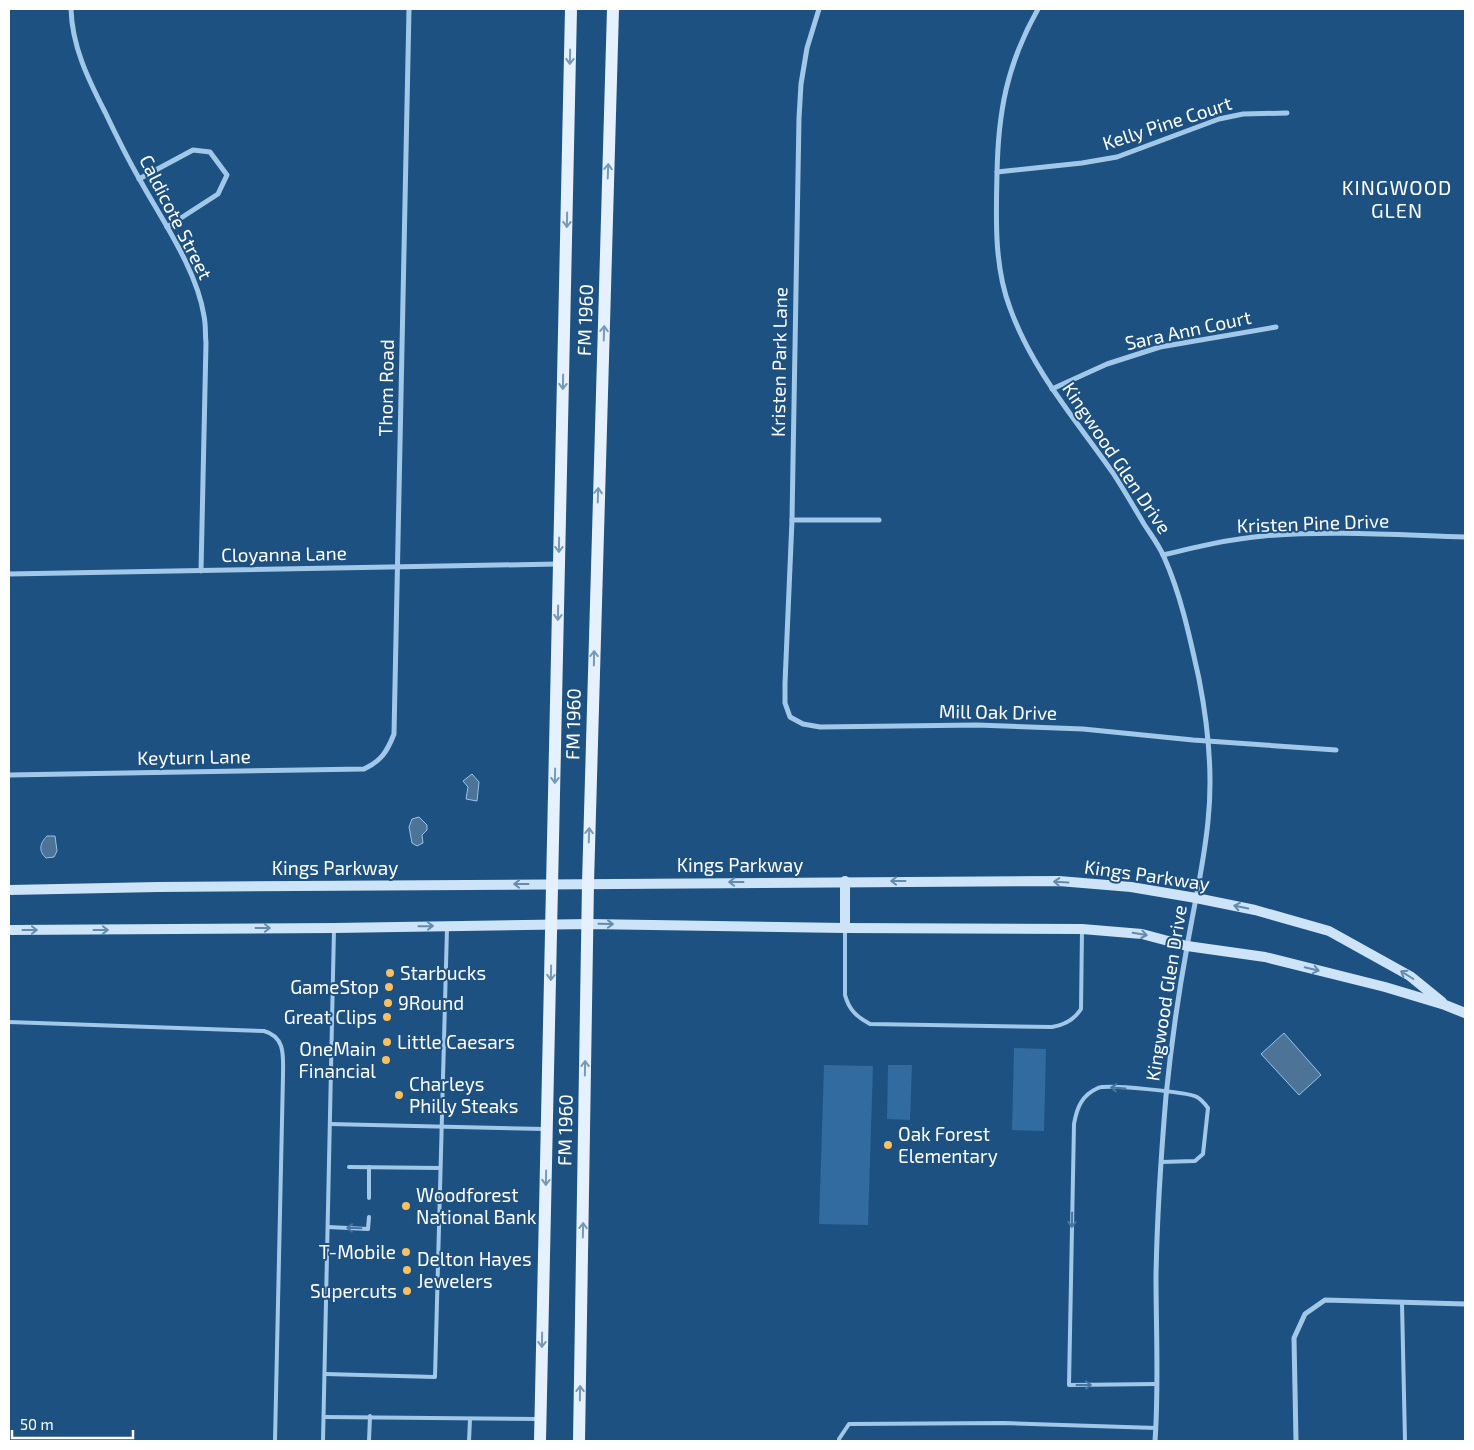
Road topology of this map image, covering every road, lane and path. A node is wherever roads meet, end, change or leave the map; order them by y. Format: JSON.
{"nodes":[{"id":1,"x":71,"y":9,"type":"edge"},
{"id":2,"x":409,"y":9,"type":"edge"},
{"id":3,"x":571,"y":9,"type":"edge"},
{"id":4,"x":613,"y":9,"type":"edge"},
{"id":5,"x":819,"y":9,"type":"edge"},
{"id":6,"x":1038,"y":9,"type":"edge"},
{"id":7,"x":1287,"y":113,"type":"dead end"},
{"id":8,"x":997,"y":172,"type":"junction"},
{"id":9,"x":139,"y":179,"type":"junction"},
{"id":10,"x":167,"y":227,"type":"junction"},
{"id":11,"x":1276,"y":327,"type":"dead end"},
{"id":12,"x":1052,"y":389,"type":"junction"},
{"id":13,"x":792,"y":520,"type":"junction"},
{"id":14,"x":879,"y":520,"type":"dead end"},
{"id":15,"x":1465,"y":536,"type":"edge"},
{"id":16,"x":1163,"y":555,"type":"junction"},
{"id":17,"x":559,"y":564,"type":"junction"},
{"id":18,"x":397,"y":567,"type":"junction"},
{"id":19,"x":201,"y":571,"type":"junction"},
{"id":20,"x":9,"y":574,"type":"edge"},
{"id":21,"x":790,"y":717,"type":"joint"},
{"id":22,"x":1207,"y":741,"type":"junction"},
{"id":23,"x":1336,"y":750,"type":"dead end"},
{"id":24,"x":377,"y":763,"type":"joint"},
{"id":25,"x":9,"y":775,"type":"edge"},
{"id":26,"x":845,"y":881,"type":"junction"},
{"id":27,"x":588,"y":883,"type":"junction"},
{"id":28,"x":553,"y":884,"type":"junction"},
{"id":29,"x":9,"y":890,"type":"edge"},
{"id":30,"x":1196,"y":898,"type":"junction"},
{"id":31,"x":552,"y":924,"type":"junction"},
{"id":32,"x":588,"y":924,"type":"junction"},
{"id":33,"x":447,"y":926,"type":"junction"},
{"id":34,"x":334,"y":928,"type":"junction"},
{"id":35,"x":845,"y":928,"type":"junction"},
{"id":36,"x":1082,"y":929,"type":"junction"},
{"id":37,"x":9,"y":930,"type":"edge"},
{"id":38,"x":1187,"y":946,"type":"junction"},
{"id":39,"x":1445,"y":1005,"type":"junction"},
{"id":40,"x":1465,"y":1013,"type":"edge"},
{"id":41,"x":9,"y":1022,"type":"edge"},
{"id":42,"x":1166,"y":1091,"type":"junction"},
{"id":43,"x":330,"y":1124,"type":"junction"},
{"id":44,"x":442,"y":1126,"type":"junction"},
{"id":45,"x":547,"y":1129,"type":"junction"},
{"id":46,"x":1160,"y":1162,"type":"junction"},
{"id":47,"x":349,"y":1167,"type":"dead end"},
{"id":48,"x":369,"y":1167,"type":"junction"},
{"id":49,"x":440,"y":1168,"type":"junction"},
{"id":50,"x":368,"y":1198,"type":"dead end"},
{"id":51,"x":368,"y":1217,"type":"dead end"},
{"id":52,"x":328,"y":1227,"type":"junction"},
{"id":53,"x":1402,"y":1303,"type":"junction"},
{"id":54,"x":1465,"y":1304,"type":"edge"},
{"id":55,"x":325,"y":1374,"type":"junction"},
{"id":56,"x":1156,"y":1384,"type":"junction"},
{"id":57,"x":370,"y":1416,"type":"junction"},
{"id":58,"x":324,"y":1417,"type":"junction"},
{"id":59,"x":470,"y":1418,"type":"junction"},
{"id":60,"x":540,"y":1419,"type":"junction"},
{"id":61,"x":1156,"y":1428,"type":"junction"},
{"id":62,"x":275,"y":1441,"type":"edge"},
{"id":63,"x":324,"y":1441,"type":"edge"},
{"id":64,"x":369,"y":1441,"type":"edge"},
{"id":65,"x":469,"y":1441,"type":"edge"},
{"id":66,"x":540,"y":1441,"type":"edge"},
{"id":67,"x":579,"y":1441,"type":"edge"},
{"id":68,"x":839,"y":1441,"type":"edge"},
{"id":69,"x":1155,"y":1441,"type":"edge"},
{"id":70,"x":1296,"y":1441,"type":"edge"},
{"id":71,"x":1405,"y":1441,"type":"edge"}],
"edges":[{"from":1,"to":9,"type":"street","name":"Caldicote Street"},
{"from":2,"to":18,"type":"street","name":"Thom Road"},
{"from":3,"to":17,"type":"main road","name":"FM 1960","number":"FM 1960","one_way":true},
{"from":27,"to":4,"type":"main road","name":"FM 1960","number":"FM 1960","one_way":true},
{"from":5,"to":13,"type":"street","name":"Kristen Park Lane"},
{"from":6,"to":8,"type":"street","name":"Kingwood Glen Drive"},
{"from":7,"to":8,"type":"street","name":"Kelly Pine Court"},
{"from":8,"to":12,"type":"street","name":"Kingwood Glen Drive"},
{"from":9,"to":10,"type":"street","name":"Caldicote Street"},
{"from":9,"to":10,"type":"street"},
{"from":10,"to":19,"type":"street","name":"Caldicote Street"},
{"from":11,"to":12,"type":"street","name":"Sara Ann Court"},
{"from":12,"to":16,"type":"street","name":"Kingwood Glen Drive"},
{"from":13,"to":14,"type":"street"},
{"from":13,"to":21,"type":"street","name":"Kristen Park Lane"},
{"from":15,"to":16,"type":"street","name":"Kristen Pine Drive"},
{"from":16,"to":22,"type":"street","name":"Kingwood Glen Drive"},
{"from":17,"to":18,"type":"street","name":"Cloyanna Lane"},
{"from":17,"to":28,"type":"main road","name":"FM 1960","number":"FM 1960","one_way":true},
{"from":18,"to":19,"type":"street","name":"Cloyanna Lane"},
{"from":18,"to":24,"type":"street","name":"Thom Road"},
{"from":19,"to":20,"type":"street","name":"Cloyanna Lane"},
{"from":21,"to":22,"type":"street","name":"Mill Oak Drive"},
{"from":22,"to":23,"type":"street","name":"Mill Oak Drive"},
{"from":22,"to":30,"type":"street","name":"Kingwood Glen Drive"},
{"from":24,"to":25,"type":"street","name":"Keyturn Lane"},
{"from":26,"to":27,"type":"street","name":"Kings Parkway","one_way":true},
{"from":30,"to":26,"type":"street","name":"Kings Parkway","one_way":true},
{"from":26,"to":35,"type":"street"},
{"from":27,"to":28,"type":"street","name":"Kings Parkway"},
{"from":27,"to":32,"type":"main road","name":"FM 1960","number":"FM 1960"},
{"from":28,"to":29,"type":"street","name":"Kings Parkway","one_way":true},
{"from":28,"to":31,"type":"main road","name":"FM 1960","number":"FM 1960"},
{"from":30,"to":38,"type":"street","name":"Kingwood Glen Drive"},
{"from":39,"to":30,"type":"street","name":"Kings Parkway","one_way":true},
{"from":31,"to":32,"type":"street","name":"Kings Parkway"},
{"from":31,"to":33,"type":"street","name":"Kings Parkway"},
{"from":31,"to":45,"type":"main road","name":"FM 1960","number":"FM 1960","one_way":true},
{"from":32,"to":35,"type":"street","name":"Kings Parkway","one_way":true},
{"from":67,"to":32,"type":"main road","name":"FM 1960","number":"FM 1960","one_way":true},
{"from":34,"to":33,"type":"street","name":"Kings Parkway","one_way":true},
{"from":33,"to":44,"type":"lane"},
{"from":37,"to":34,"type":"street","name":"Kings Parkway","one_way":true},
{"from":34,"to":43,"type":"lane"},
{"from":35,"to":36,"type":"street","name":"Kings Parkway"},
{"from":35,"to":36,"type":"lane"},
{"from":36,"to":38,"type":"street","name":"Kings Parkway","one_way":true},
{"from":38,"to":39,"type":"street","name":"Kings Parkway","one_way":true},
{"from":38,"to":42,"type":"street","name":"Kingwood Glen Drive"},
{"from":39,"to":40,"type":"street","name":"Kings Parkway"},
{"from":41,"to":62,"type":"lane"},
{"from":42,"to":46,"type":"street","name":"Kingwood Glen Drive"},
{"from":42,"to":46,"type":"lane"},
{"from":42,"to":56,"type":"lane","one_way":true},
{"from":43,"to":44,"type":"lane"},
{"from":43,"to":52,"type":"lane"},
{"from":44,"to":45,"type":"lane"},
{"from":44,"to":49,"type":"lane"},
{"from":45,"to":60,"type":"main road","name":"FM 1960","number":"FM 1960","one_way":true},
{"from":46,"to":56,"type":"street","name":"Kingwood Glen Drive"},
{"from":47,"to":48,"type":"lane"},
{"from":48,"to":49,"type":"lane"},
{"from":48,"to":50,"type":"lane"},
{"from":49,"to":55,"type":"lane"},
{"from":51,"to":52,"type":"lane","one_way":true},
{"from":52,"to":55,"type":"lane"},
{"from":53,"to":54,"type":"street"},
{"from":53,"to":70,"type":"street"},
{"from":53,"to":71,"type":"lane"},
{"from":55,"to":58,"type":"lane"},
{"from":56,"to":61,"type":"street","name":"Kingwood Glen Drive"},
{"from":57,"to":58,"type":"lane"},
{"from":57,"to":59,"type":"lane"},
{"from":57,"to":64,"type":"lane"},
{"from":58,"to":63,"type":"lane"},
{"from":59,"to":60,"type":"lane"},
{"from":59,"to":65,"type":"lane"},
{"from":60,"to":66,"type":"main road","name":"FM 1960","number":"FM 1960"},
{"from":61,"to":68,"type":"lane"},
{"from":61,"to":69,"type":"street","name":"Kingwood Glen Drive"}]}
